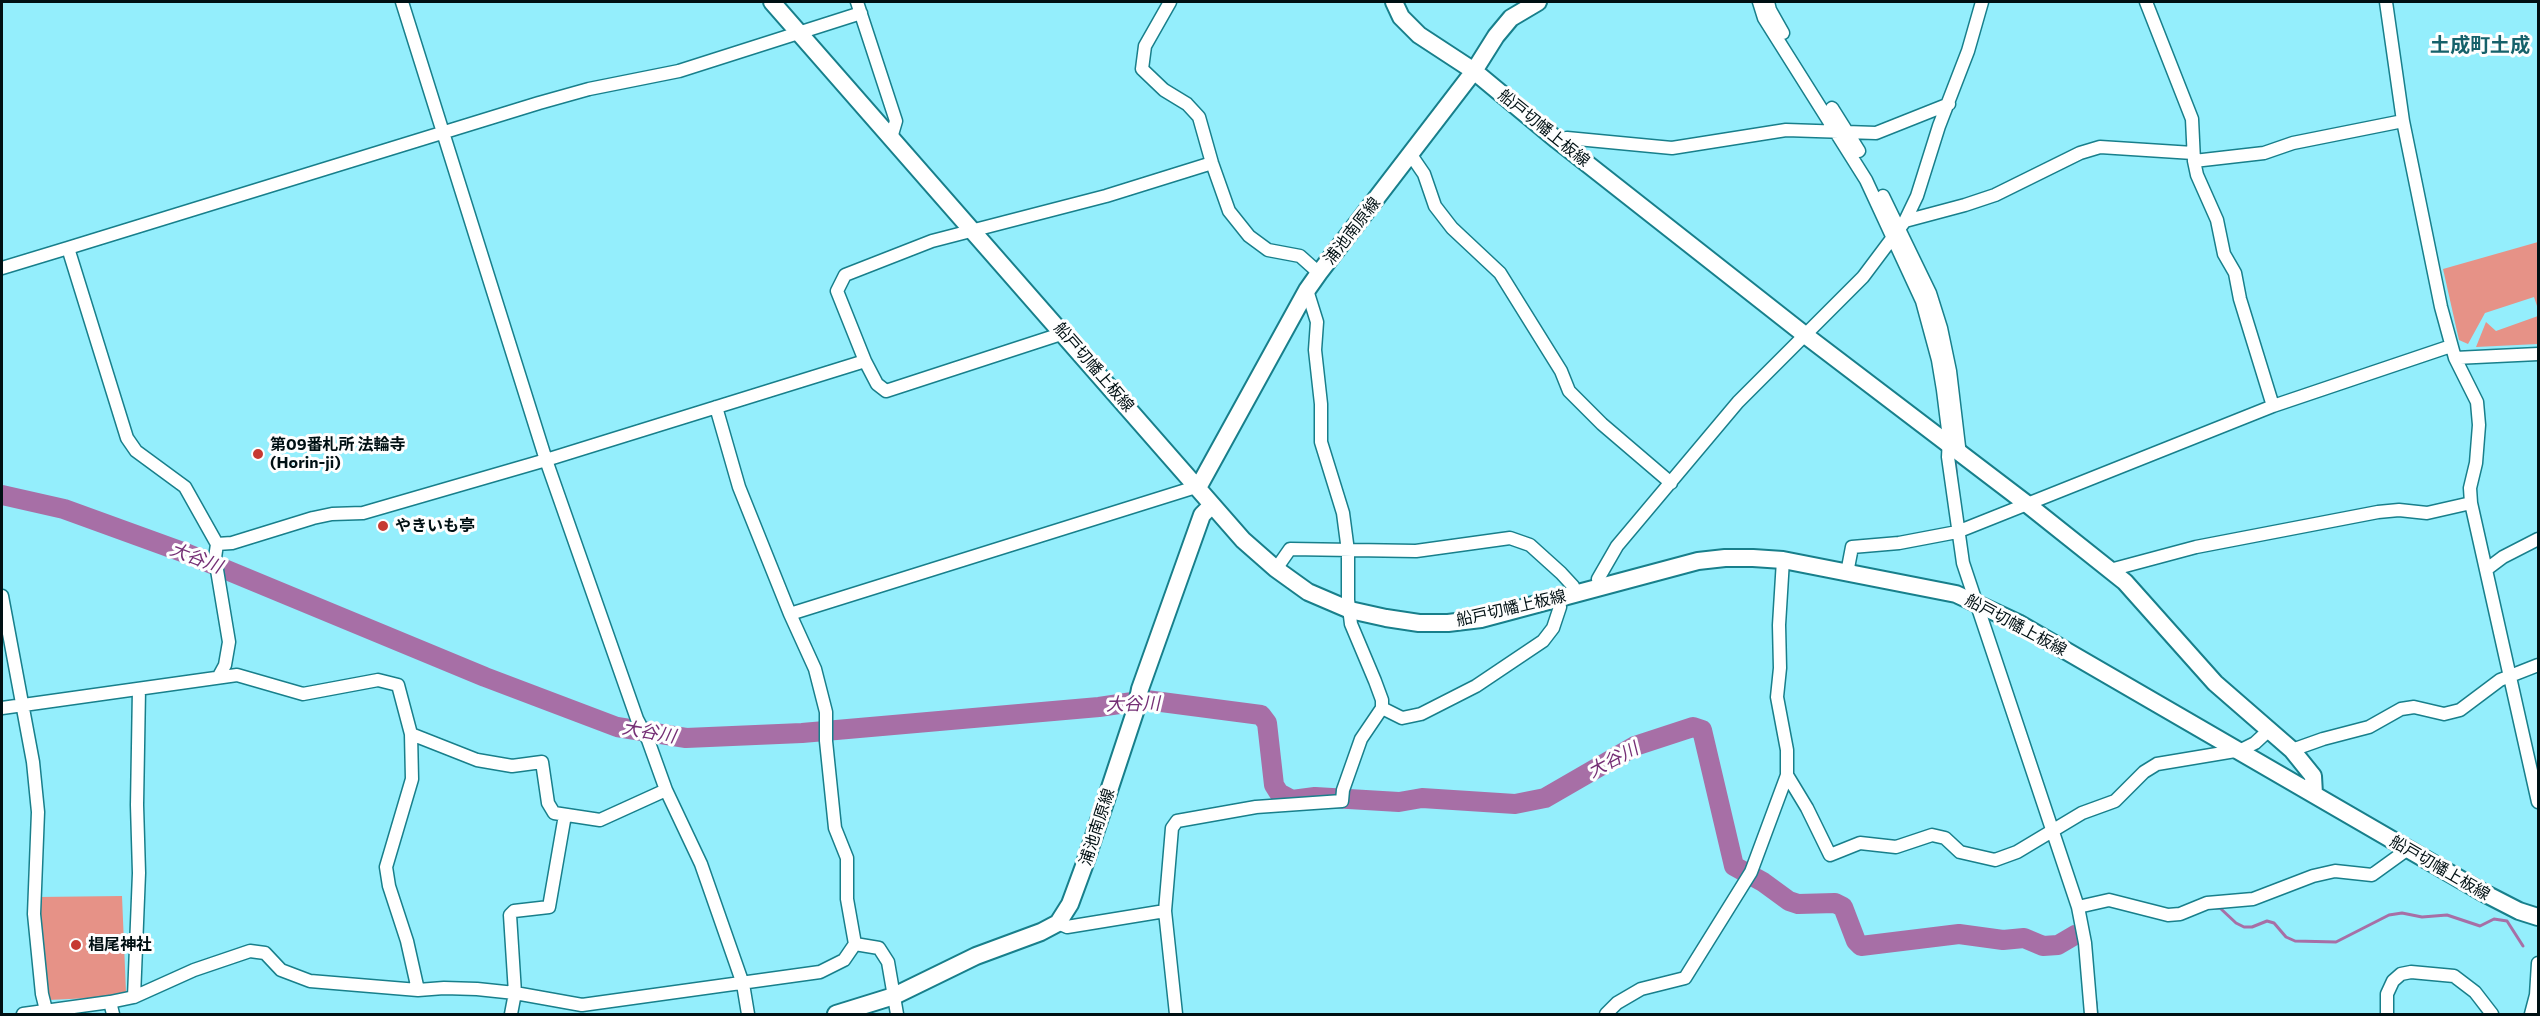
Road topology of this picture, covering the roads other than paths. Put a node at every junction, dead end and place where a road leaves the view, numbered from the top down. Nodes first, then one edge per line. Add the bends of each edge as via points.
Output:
1 (402, 2) edge
2 (772, 2) edge
3 (1170, 2) edge
4 (1394, 2) edge
5 (1538, 2) edge
6 (1759, 2) edge
7 (1768, 2) edge
8 (1982, 2) edge
9 (2146, 2) edge
10 (2386, 2) edge
11 (859, 7) edge
12 (799, 32) junction
13 (1474, 71) junction
14 (1949, 104) junction
15 (2403, 121) junction
16 (1842, 132) junction
17 (443, 133) junction
18 (891, 138) junction
19 (1557, 140) junction
20 (1411, 155) junction
21 (2193, 157) junction
22 (1212, 163) junction
23 (971, 229) junction
24 (1898, 230) junction
25 (68, 248) junction
26 (2, 268) edge
27 (1319, 273) junction
28 (1307, 290) junction
29 (1064, 333) junction
30 (1805, 336) junction
31 (2453, 352) junction
32 (2538, 354) edge
33 (865, 361) junction
34 (2273, 406) junction
35 (716, 407) junction
36 (1955, 451) junction
37 (546, 460) junction
38 (1671, 483) junction
39 (1199, 486) junction
40 (2471, 503) junction
41 (2027, 504) junction
42 (1212, 505) junction
43 (1961, 530) junction
44 (2538, 539) edge
45 (217, 544) junction
46 (1348, 551) junction
47 (1783, 560) junction
48 (1276, 569) junction
49 (2487, 569) junction
50 (2110, 570) junction
51 (1847, 573) junction
52 (1600, 587) junction
53 (1576, 593) junction
54 (2, 596) edge
55 (1558, 599) junction
56 (1976, 602) junction
57 (1350, 610) junction
58 (790, 614) junction
59 (2538, 665) edge
60 (2511, 675) junction
61 (219, 676) junction
62 (139, 689) junction
63 (22, 705) junction
64 (2, 708) edge
65 (1382, 708) junction
66 (2269, 730) junction
67 (411, 734) junction
68 (2292, 750) junction
69 (2236, 751) junction
70 (1787, 775) junction
71 (666, 790) junction
72 (2314, 794) junction
73 (2538, 802) edge
74 (565, 815) junction
75 (2055, 827) junction
76 (2408, 849) junction
77 (2078, 907) junction
78 (1164, 910) junction
79 (2538, 917) edge
80 (1058, 923) junction
81 (855, 944) junction
82 (2538, 963) edge
83 (742, 984) junction
84 (418, 990) junction
85 (515, 993) junction
86 (894, 996) junction
87 (134, 997) junction
88 (111, 1008) edge
89 (47, 1013) edge
90 (22, 1014) edge
91 (511, 1014) edge
92 (748, 1014) edge
93 (836, 1014) edge
94 (897, 1014) edge
95 (1176, 1014) edge
96 (1606, 1014) edge
97 (2091, 1014) edge
98 (2387, 1014) edge
99 (2492, 1014) edge
100 (2531, 1014) edge

1 - 17 street
2 - 12 main road, 船戸切幡上板線
3 - 22 street via 1145,46 1142,69 1199,117
4 - 13 main road, 船戸切幡上板線 via 1401,17 1419,35
5 - 13 main road, 浦池南原線 via 1512,18
6 - 16 street via 1764,18
7 - 16 street
8 - 14 street
9 - 21 street via 2192,120
10 - 15 street
11 - 12 street
11 - 18 street via 896,121
12 - 17 street via 679,71 589,89
12 - 18 main road, 船戸切幡上板線
13 - 19 main road, 船戸切幡上板線
13 - 20 main road, 浦池南原線
14 - 16 street via 1876,133
14 - 24 street via 1917,196
15 - 21 street via 2293,143 2264,153
15 - 31 street via 2440,307
16 - 19 street via 1786,130 1672,148
16 - 24 street via 1874,177
17 - 25 street
17 - 37 street
18 - 23 main road, 船戸切幡上板線
19 - 30 main road, 船戸切幡上板線
20 - 27 main road, 浦池南原線
20 - 38 street via 1424,174 1435,206 1452,228 1500,273 1562,371 1569,391
21 - 24 street via 2100,147 1995,195
21 - 34 street via 2217,220 2224,254 2235,273
22 - 23 street via 1106,196
22 - 27 street via 1229,211 1249,236 1268,250 1300,256
23 - 29 main road, 船戸切幡上板線
23 - 33 street via 844,275 837,291
24 - 30 street via 1863,277
24 - 36 street via 1928,321
25 - 26 street
25 - 45 street via 127,438 136,451 185,487
27 - 28 main road, 浦池南原線
28 - 39 main road, 浦池南原線
28 - 46 street via 1317,322 1321,442 1343,513
29 - 33 street via 886,391 877,384
29 - 39 main road, 船戸切幡上板線
30 - 36 main road, 船戸切幡上板線
30 - 38 street via 1738,402
31 - 32 street
31 - 34 street
31 - 40 street via 2476,402 2479,425
33 - 35 street
34 - 41 street
35 - 37 street
35 - 58 street via 739,487
36 - 41 main road, 船戸切幡上板線
36 - 43 street
37 - 45 street via 363,513 322,516
37 - 71 street via 636,719
38 - 52 street via 1617,546 1598,579
39 - 42 main road, 船戸切幡上板線
39 - 58 street
40 - 49 street
40 - 50 street via 2427,513 2378,512 2196,548
41 - 43 street
41 - 50 main road, 船戸切幡上板線
42 - 48 main road, 船戸切幡上板線
42 - 80 main road, 浦池南原線 via 1202,515 1070,904
43 - 51 street via 1899,543 1852,547
43 - 56 street via 1963,563
44 - 49 street
45 - 61 street via 216,563 229,642
46 - 48 street via 1290,549
46 - 53 street via 1416,551 1510,538 1530,545 1562,573
46 - 57 street
47 - 51 main road, 船戸切幡上板線
47 - 52 main road, 船戸切幡上板線 via 1707,560
47 - 70 street via 1777,697 1787,750
48 - 57 main road, 船戸切幡上板線 via 1308,592
49 - 60 street
50 - 66 main road, 船戸切幡上板線 via 2215,683
51 - 56 main road, 船戸切幡上板線 via 1933,588
52 - 53 main road, 船戸切幡上板線
53 - 55 main road, 船戸切幡上板線
54 - 63 street
55 - 57 main road, 船戸切幡上板線 via 1481,619 1448,623 1419,623
55 - 65 street via 1560,606 1553,628 1543,641 1476,686 1421,714 1402,718
56 - 69 main road, 船戸切幡上板線
56 - 75 street
57 - 65 street via 1351,624
58 - 81 street via 815,669 828,725 826,741 835,828 847,858 847,899
59 - 60 street
60 - 68 street via 2460,710 2444,714 2414,707 2401,709 2369,728
60 - 73 street
61 - 62 street
61 - 67 street via 237,675 303,694 378,680 398,685
62 - 63 street
62 - 87 street
63 - 64 street
63 - 89 street via 38,812 34,914
65 - 78 street via 1361,739 1342,801 1256,807 1177,821 1172,828
66 - 68 main road, 船戸切幡上板線
66 - 69 street via 2255,743
67 - 74 street via 477,760 512,766 542,762 548,803 554,813
67 - 84 street via 412,779 386,867
68 - 72 main road, 船戸切幡上板線 via 2311,771
69 - 72 main road, 船戸切幡上板線
69 - 75 street via 2157,764 2115,801
70 - 75 street via 1830,855 1860,843 1896,847 1932,835 1945,838 1960,852 1995,860 2018,852
70 - 96 street via 1750,874 1685,978 1641,989
71 - 74 street via 600,820
71 - 83 street via 701,864
72 - 76 main road, 船戸切幡上板線
74 - 85 street via 549,907 514,911 510,915
75 - 77 street
76 - 77 street via 2372,875 2335,871 2253,899 2206,903 2180,914 2168,915 2109,900
76 - 79 main road, 船戸切幡上板線 via 2482,892
77 - 97 street
78 - 80 street via 1067,927
78 - 95 street
80 - 86 main road via 976,956
81 - 83 street via 844,960 820,972
81 - 86 street via 879,948 888,962
82 - 100 street
83 - 85 street via 582,1005
83 - 92 street
84 - 85 street
84 - 87 street via 310,981 281,970 265,953 250,951
85 - 91 street
86 - 93 main road
86 - 94 street
87 - 88 street
88 - 89 street
89 - 90 street
98 - 99 street via 2387,993 2393,981 2410,972 2454,976

